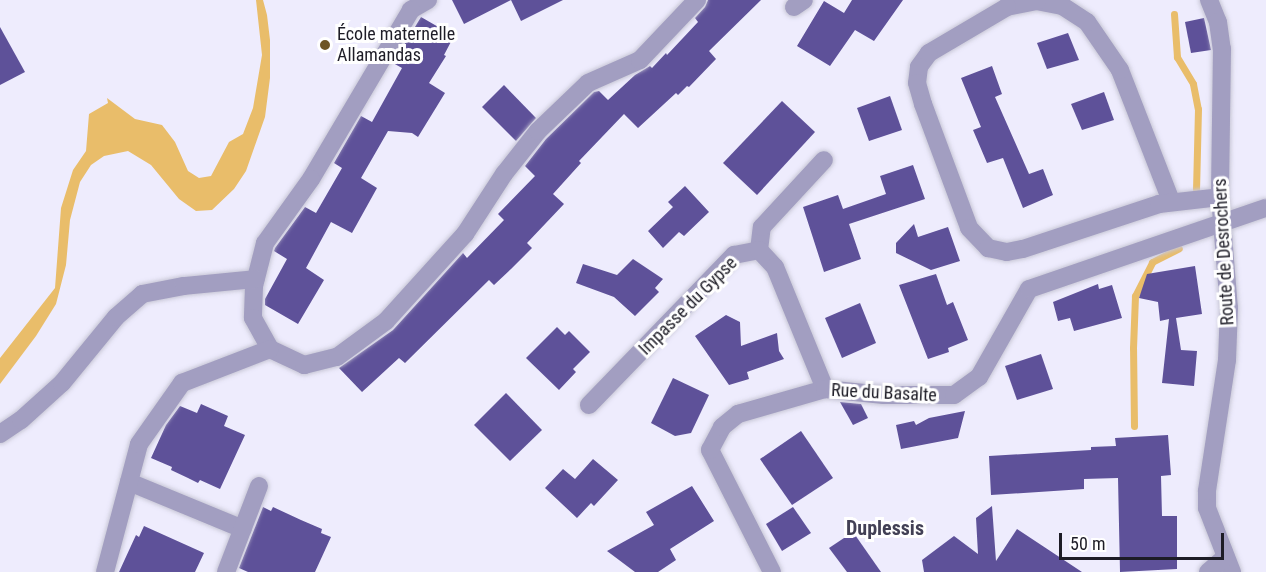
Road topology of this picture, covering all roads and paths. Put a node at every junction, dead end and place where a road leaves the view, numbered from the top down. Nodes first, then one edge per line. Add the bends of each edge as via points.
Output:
1 (428, 0) edge
2 (697, 0) edge
3 (1209, 0) edge
4 (824, 160) dead end
5 (1220, 197) junction
6 (1171, 201) junction
7 (1266, 208) edge
8 (1221, 225) junction
9 (759, 250) junction
10 (256, 279) junction
11 (270, 349) junction
12 (825, 389) junction
13 (589, 405) dead end
14 (0, 434) edge
15 (129, 482) junction
16 (259, 486) dead end
17 (243, 529) junction
18 (1228, 565) edge
19 (105, 572) edge
20 (226, 572) edge
21 (772, 572) edge
22 (1208, 572) edge

1 - 10 street via 411,10 311,179 265,243
2 - 11 street via 640,60 588,83 538,131 465,234 386,321 337,357 304,365
3 - 5 street, Route de Desrochers via 1218,22 1222,49
4 - 9 street via 762,227
5 - 6 street
5 - 8 street, Route de Desrochers
6 - 6 street via 1023,249 1007,252 988,248 969,228 923,104 917,83 919,67 929,53 1007,7 1037,2 1062,6 1087,22 1120,70
7 - 8 street, Rue du Basalte
8 - 12 street, Rue du Basalte via 1029,289 980,377 954,395 884,395
8 - 18 street, Route de Desrochers via 1229,308 1227,350 1207,500 1211,524
9 - 12 street, Impasse du Gypse via 776,267
9 - 13 street, Impasse du Gypse via 734,255
10 - 11 street via 253,318
10 - 14 street via 142,294 116,317 62,383
11 - 15 street via 182,383 139,444
12 - 21 street, Rue du Basalte via 738,414 722,427 710,450
15 - 17 street
15 - 19 street
16 - 17 street
17 - 20 street
18 - 22 street

